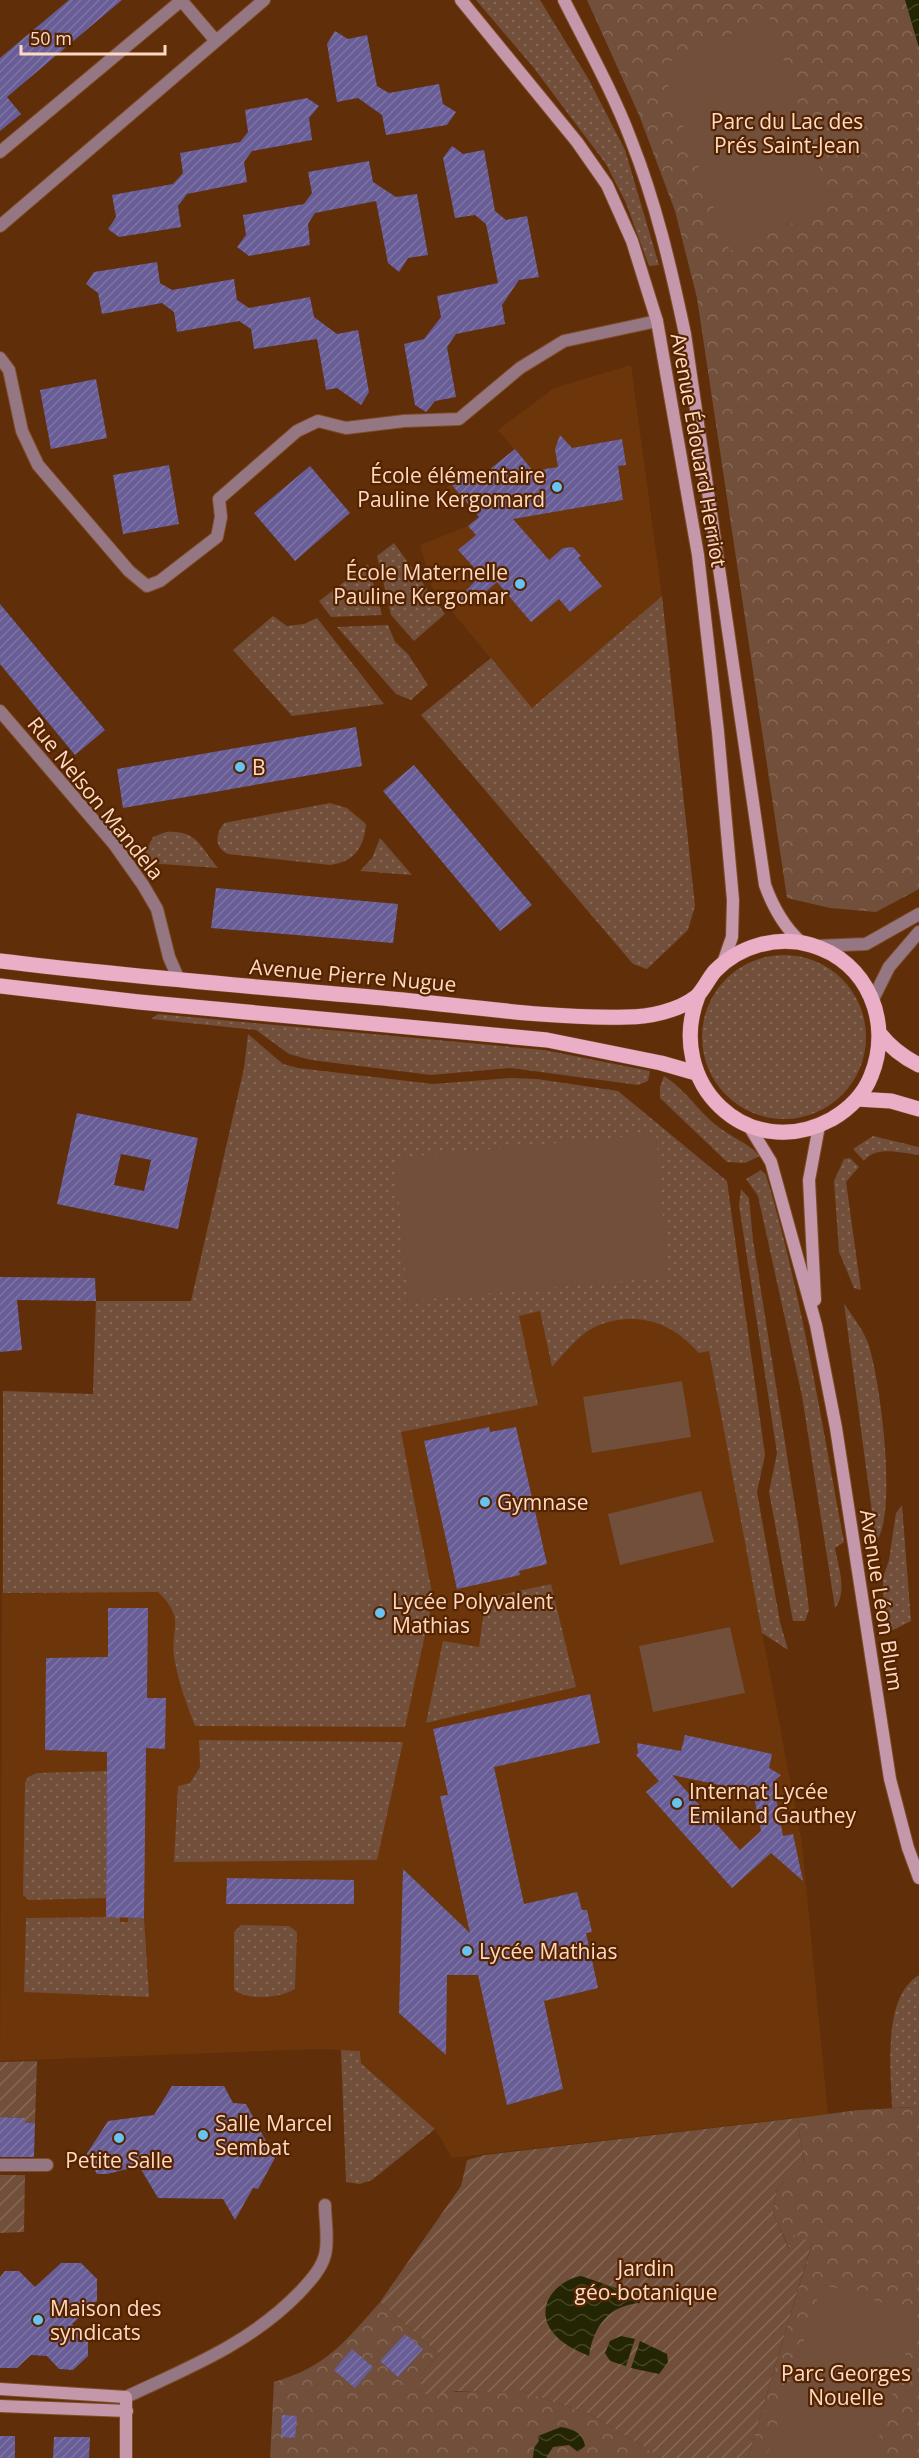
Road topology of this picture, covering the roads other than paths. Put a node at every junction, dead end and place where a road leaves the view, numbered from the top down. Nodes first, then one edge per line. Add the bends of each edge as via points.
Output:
1 (182, 0) edge
2 (264, 0) edge
3 (461, 0) edge
4 (564, 0) edge
5 (216, 41) junction
6 (0, 152) edge
7 (0, 226) edge
8 (657, 321) junction
9 (0, 358) edge
10 (0, 711) edge
11 (919, 914) edge
12 (919, 932) edge
13 (808, 944) junction
14 (0, 961) edge
15 (723, 963) junction
16 (179, 980) junction
17 (0, 986) edge
18 (698, 996) junction
19 (873, 999) junction
20 (880, 1034) junction
21 (919, 1065) edge
22 (696, 1073) junction
23 (857, 1100) junction
24 (919, 1109) edge
25 (748, 1126) junction
26 (819, 1126) junction
27 (816, 1325) junction
28 (919, 1878) edge
29 (0, 2165) edge
30 (47, 2165) dead end
31 (325, 2205) dead end
32 (0, 2390) edge
33 (126, 2397) junction
34 (0, 2406) edge
35 (127, 2411) junction
36 (126, 2458) edge

1 - 5 street
1 - 6 street
2 - 5 street
3 - 8 main road, Avenue Édouard Herriot via 577,142 607,185 632,241
4 - 13 main road, Avenue Édouard Herriot via 631,139 670,263 685,334 765,885 790,933
5 - 7 street
8 - 9 street via 564,341 520,368 459,419 345,428 318,420 297,431 219,499 217,537 160,581 147,586 129,571 38,465 22,431 9,370
8 - 15 main road, Avenue Édouard Herriot via 698,555 718,732 733,900 732,937
10 - 16 street, Rue Nelson Mandela via 114,844 143,885 157,909
11 - 13 street via 866,944
12 - 19 street via 890,967
13 - 15 main road via 766,943
13 - 19 main road via 835,955 853,969
14 - 16 main road, Avenue Pierre Nugue
15 - 18 main road
16 - 18 main road, Avenue Pierre Nugue via 605,1017 661,1013
17 - 22 main road via 547,1040
18 - 22 main road via 689,1034
19 - 20 main road
20 - 21 main road
20 - 23 main road via 870,1080
22 - 25 main road via 717,1104
23 - 24 main road via 891,1101
23 - 26 main road
25 - 26 main road via 772,1132 796,1132
25 - 27 main road, Avenue Léon Blum via 771,1162
26 - 27 main road, Avenue Léon Blum via 809,1180
27 - 28 main road, Avenue Léon Blum via 836,1428 890,1779
29 - 30 street
31 - 33 street via 324,2256 308,2283 289,2303 224,2351
32 - 33 main road
33 - 35 main road
34 - 35 main road
35 - 36 main road

